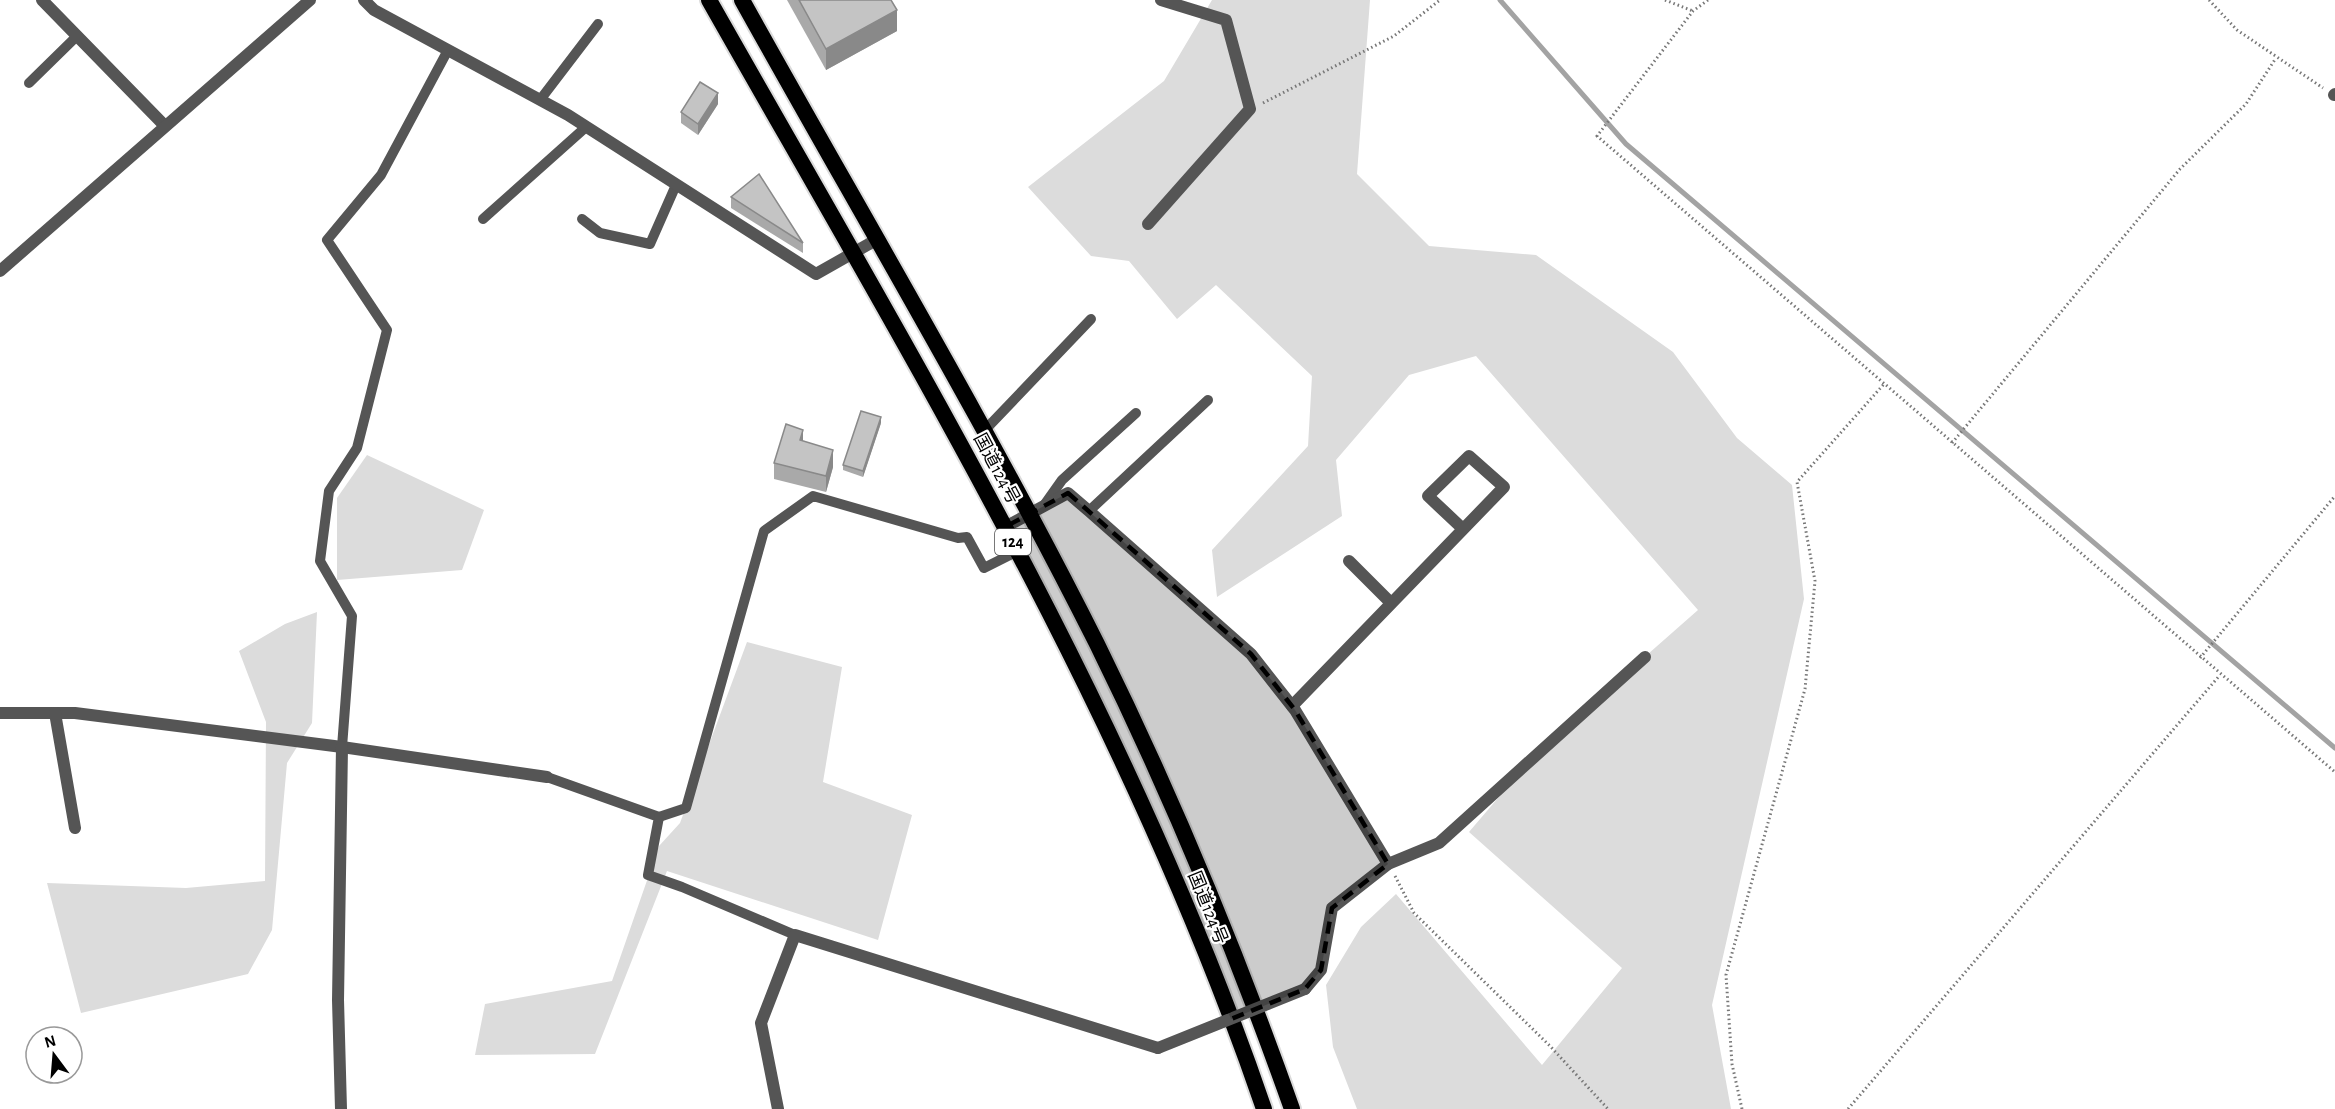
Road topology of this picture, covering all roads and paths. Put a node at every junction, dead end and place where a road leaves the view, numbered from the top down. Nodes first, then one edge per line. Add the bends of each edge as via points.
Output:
1 (42, 0) edge
2 (310, 0) edge
3 (364, 0) edge
4 (709, 0) edge
5 (742, 0) edge
6 (1161, 0) edge
7 (1440, 0) edge
8 (1665, 0) edge
9 (1708, 0) edge
10 (2209, 0) edge
11 (1693, 11) junction
12 (598, 24) dead end
13 (77, 36) junction
14 (448, 50) junction
15 (2276, 58) junction
16 (29, 83) dead end
17 (2335, 94) edge
18 (540, 100) junction
19 (1250, 109) junction
20 (164, 125) junction
21 (586, 127) junction
22 (676, 185) junction
23 (483, 219) dead end
24 (582, 219) dead end
25 (1148, 224) dead end
26 (876, 240) junction
27 (853, 254) junction
28 (0, 271) edge
29 (1091, 318) dead end
30 (1884, 384) junction
31 (1208, 400) dead end
32 (1136, 413) dead end
33 (984, 431) junction
34 (1952, 443) junction
35 (2335, 496) edge
36 (1045, 504) junction
37 (1089, 511) junction
38 (1029, 514) junction
39 (1005, 527) junction
40 (1463, 529) junction
41 (1018, 551) junction
42 (1349, 561) dead end
43 (1391, 603) junction
44 (1645, 657) dead end
45 (2200, 658) junction
46 (2220, 675) junction
47 (1292, 705) junction
48 (0, 713) edge
49 (55, 713) junction
50 (342, 747) junction
51 (2335, 772) edge
52 (547, 777) joint
53 (659, 817) junction
54 (75, 828) dead end
55 (1388, 864) junction
56 (795, 935) junction
57 (341, 1109) edge
58 (778, 1109) edge
59 (1264, 1109) edge
60 (1292, 1109) edge
61 (1608, 1109) edge
62 (1742, 1109) edge
63 (1848, 1109) edge

1 - 13 street
2 - 20 street
3 - 14 street via 374,10
4 - 27 highway, 国道124号 / 124
5 - 26 highway, 国道124号 / 124
6 - 19 street via 1226,20
7 - 19 path via 1394,36
8 - 11 path
9 - 11 path
10 - 15 path via 2237,30
11 - 30 path via 1597,136
12 - 18 lane
13 - 16 lane
13 - 20 street
14 - 18 street
14 - 50 lane via 381,175 327,240 387,330 357,448 329,491 320,561 352,616
15 - 17 path
15 - 34 path via 2246,104 2181,169
18 - 21 street
19 - 25 street
20 - 28 street
21 - 22 street
21 - 23 lane
22 - 24 lane via 650,244 600,233
22 - 27 street via 816,274
26 - 27 street
26 - 33 highway, 国道124号 / 124
27 - 39 highway, 国道124号 / 124
29 - 33 lane
30 - 34 path
30 - 62 path via 1797,482 1815,581 1805,689 1726,975 1732,1064
31 - 37 lane
32 - 36 lane via 1062,480
33 - 38 highway, 国道124号 / 124
34 - 45 path
35 - 45 path
36 - 37 street via 1068,493
36 - 38 street
37 - 47 street via 1251,654
38 - 39 street
38 - 60 highway, 国道124号 / 124 via 1156,771 1218,913
39 - 41 highway, 国道124号 / 124
40 - 40 street via 1504,487 1469,456 1428,496
40 - 43 street
41 - 53 lane via 984,568 967,537 958,538 813,496 764,531 686,808
41 - 59 highway, 国道124号 / 124 via 1133,783 1193,922
42 - 43 street
43 - 47 street
44 - 55 street via 1439,843
45 - 46 path
46 - 51 path
46 - 63 path
47 - 55 street
48 - 49 street
49 - 50 street
49 - 54 street
50 - 52 street
50 - 57 street via 338,988
52 - 53 lane
53 - 56 lane via 648,875
55 - 56 street, bridge via 1332,908 1321,970 1305,988 1158,1048
55 - 61 path via 1414,913 1550,1046
56 - 58 street via 761,1023

